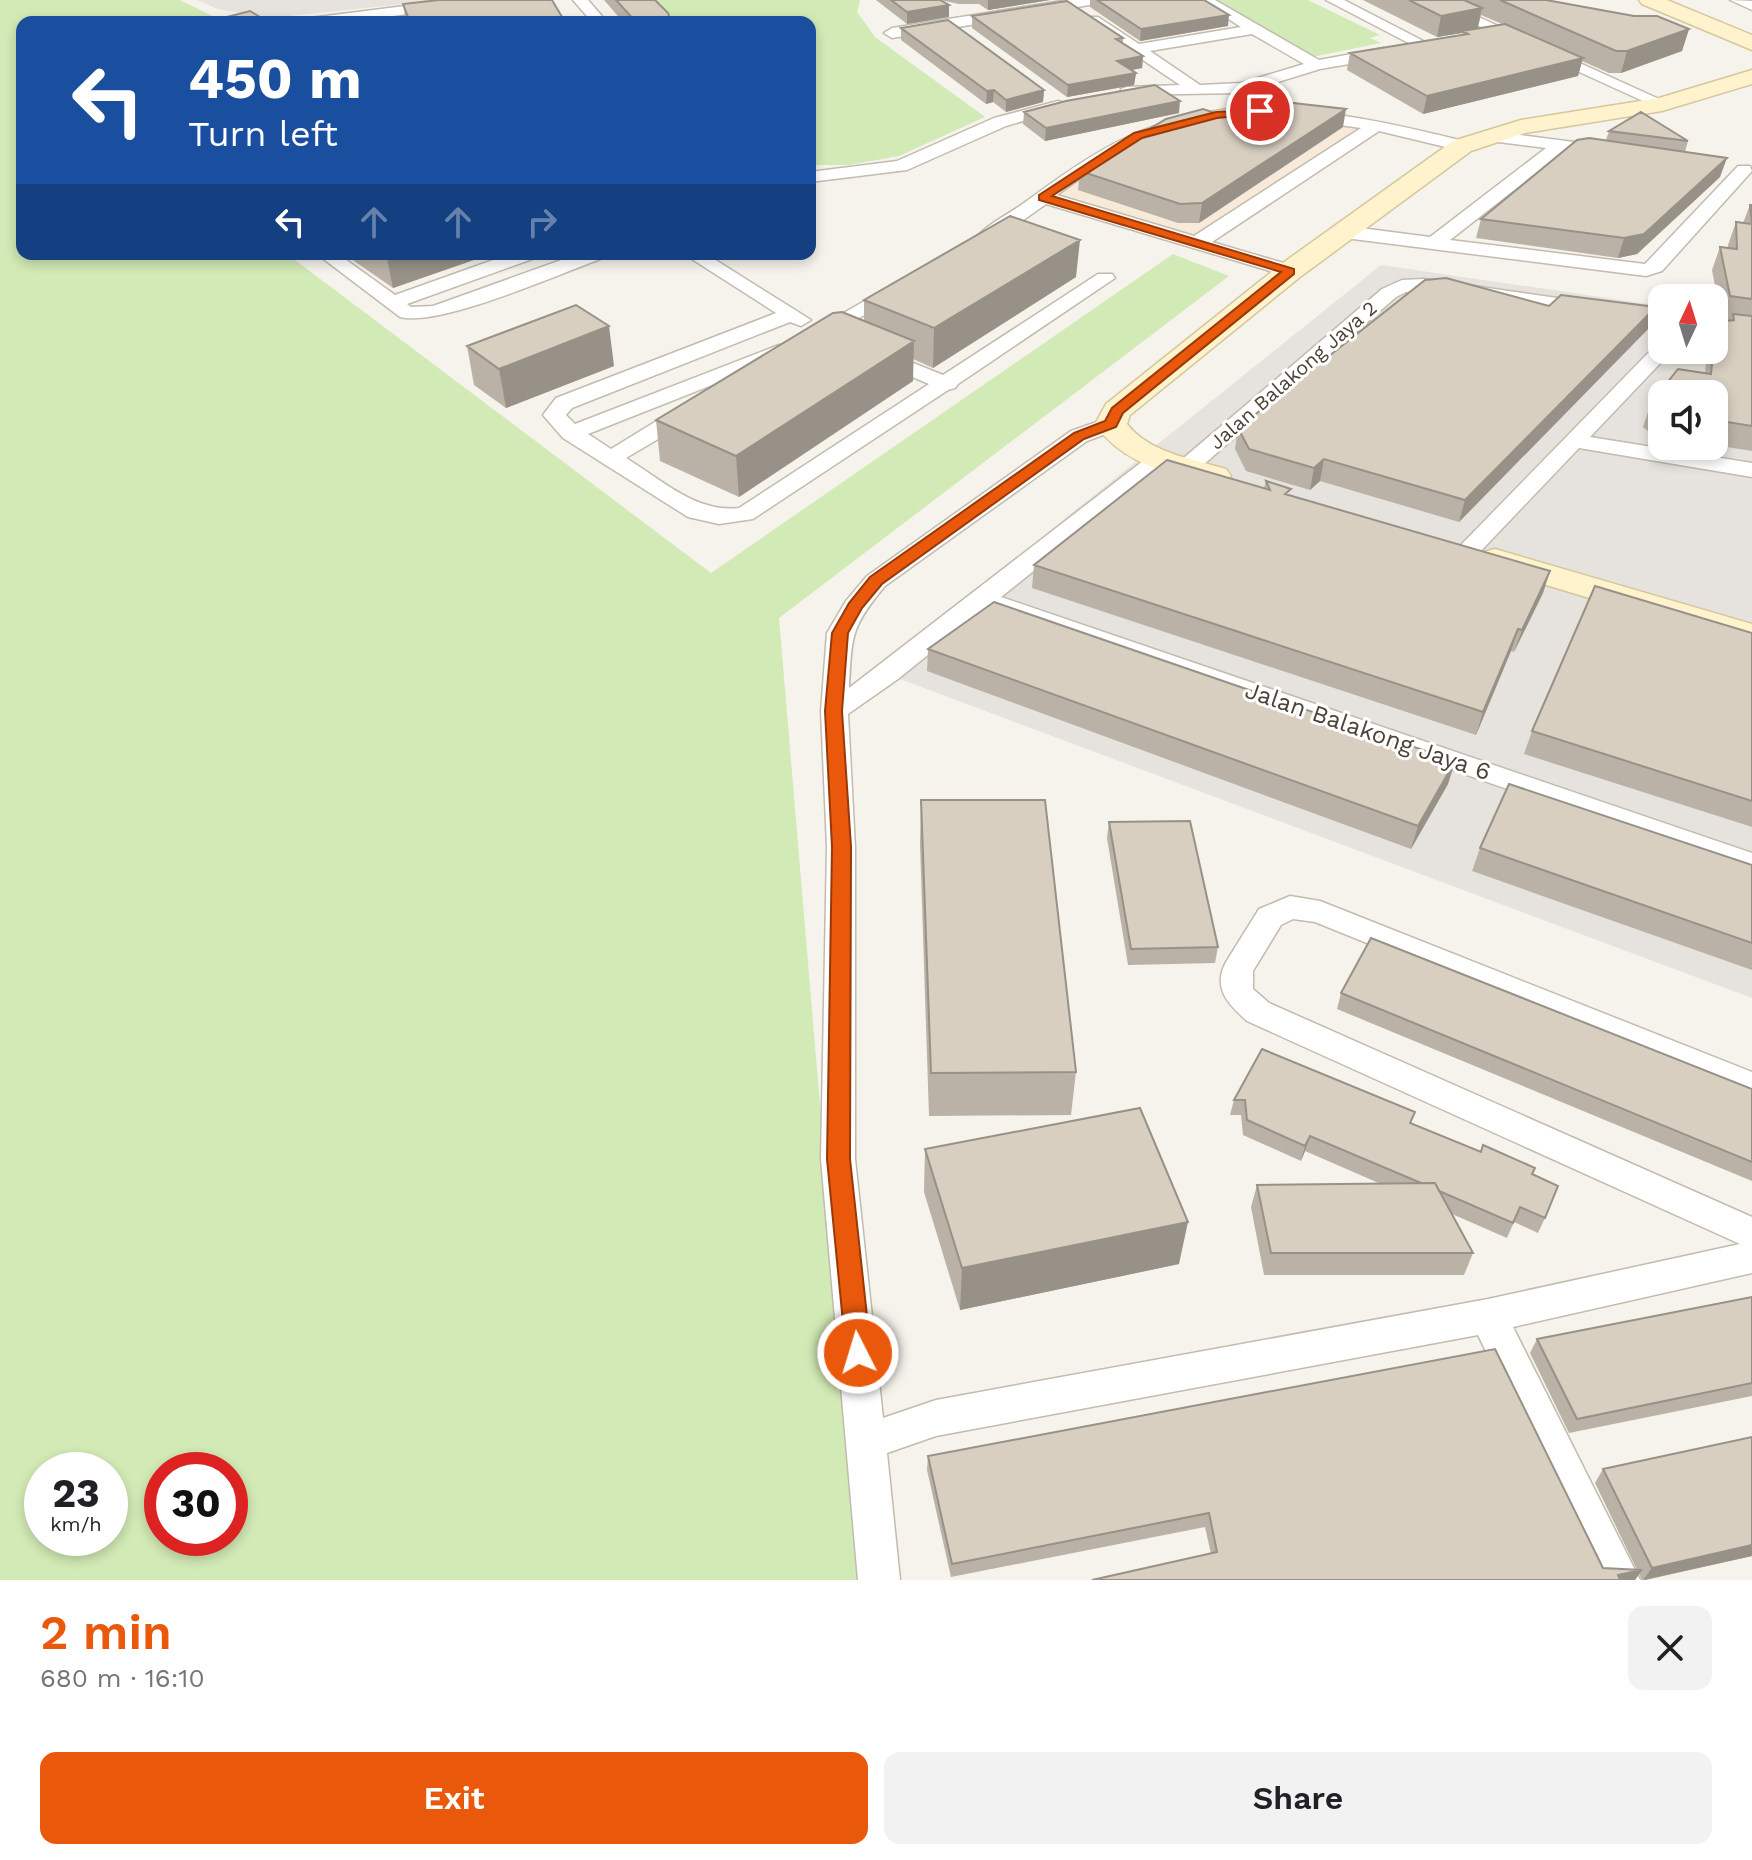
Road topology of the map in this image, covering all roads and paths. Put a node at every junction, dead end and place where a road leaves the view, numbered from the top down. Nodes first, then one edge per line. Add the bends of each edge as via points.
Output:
1 (487, 0) edge
2 (580, 0) edge
3 (1038, 0) edge
4 (1095, 0) edge
5 (1205, 0) edge
6 (1333, 0) edge
7 (1429, 0) edge
8 (1649, 0) edge
9 (1684, 0) edge
10 (1737, 0) edge
11 (1070, 4) junction
12 (1752, 6) edge
13 (358, 16) edge
14 (595, 16) edge
15 (949, 17) junction
16 (1254, 29) junction
17 (892, 33) dead end
18 (1499, 34) junction
19 (1470, 39) edge
20 (1749, 40) edge
21 (977, 42) edge
22 (1136, 49) junction
23 (1317, 65) junction
24 (1752, 77) edge
25 (1197, 90) junction
26 (1109, 96) edge
27 (1064, 101) edge
28 (1662, 104) junction
29 (1378, 124) junction
30 (1489, 136) junction
31 (1561, 145) junction
32 (1462, 146) junction
33 (1619, 153) edge
34 (1717, 166) edge
35 (1748, 170) edge
36 (816, 176) edge
37 (1043, 197) junction
38 (1345, 232) junction
39 (988, 236) junction
40 (1197, 243) junction
41 (1433, 244) junction
42 (1012, 245) edge
43 (962, 251) edge
44 (334, 260) edge
45 (511, 260) edge
46 (579, 260) edge
47 (703, 260) edge
48 (1077, 268) dead end
49 (1290, 271) junction
50 (910, 280) edge
51 (393, 302) junction
52 (791, 314) junction
53 (1648, 317) edge
54 (820, 331) junction
55 (801, 343) junction
56 (1649, 364) edge
57 (948, 384) junction
58 (1111, 424) junction
59 (571, 433) junction
60 (1575, 441) junction
61 (611, 458) junction
62 (1173, 463) junction
63 (1752, 470) edge
64 (1247, 486) edge
65 (1454, 547) joint
66 (983, 599) junction
67 (1752, 636) edge
68 (834, 711) junction
69 (1752, 864) edge
70 (1752, 1086) edge
71 (1752, 1233) edge
72 (1752, 1257) edge
73 (1488, 1316) junction
74 (866, 1442) junction
75 (879, 1580) edge
76 (1619, 1580) edge

1 - 13 street
2 - 14 street
3 - 15 street
4 - 11 street
5 - 16 street
6 - 23 street via 1432,45
7 - 18 street
8 - 20 street
9 - 20 street
10 - 12 street
11 - 15 street
11 - 22 street
15 - 17 street
15 - 21 street
16 - 22 street
16 - 23 street
18 - 19 street
18 - 28 street
22 - 25 street
23 - 25 street via 1242,88
24 - 28 street
25 - 26 street
27 - 36 street via 1000,122 901,166
28 - 30 street
29 - 32 street
29 - 37 street via 1286,112 1216,115 1138,136
29 - 40 street
30 - 31 street
30 - 32 street
31 - 33 street
31 - 41 street
32 - 38 street
34 - 35 street
35 - 41 street via 1655,267 1646,270
37 - 39 street
37 - 40 street
38 - 41 street
38 - 49 street
39 - 42 street
39 - 43 street
40 - 49 street
44 - 51 street
45 - 51 street
46 - 51 street via 435,312 407,313
47 - 52 street
48 - 57 street via 1105,278
49 - 58 street via 1117,411
50 - 54 street
52 - 54 street
52 - 59 street via 564,403 554,415
53 - 62 street, Jalan Balakong Jaya 2 via 1402,286
54 - 55 street
54 - 57 street
55 - 59 street
55 - 61 street
56 - 60 street
57 - 61 street via 745,514 719,517 696,512
58 - 62 street via 1120,439
58 - 68 street via 1079,436 876,581 840,633
59 - 61 street
60 - 63 street
60 - 65 street
62 - 64 street
62 - 66 street, Jalan Balakong Jaya 2
65 - 67 street
66 - 68 street, Jalan Balakong Jaya 2
66 - 69 street, Jalan Balakong Jaya 6
68 - 74 street via 841,847 838,1159
70 - 71 street via 1320,912 1290,907 1270,917 1237,970 1237,994 1258,1012
72 - 73 street
73 - 74 street via 936,1418
73 - 76 street
74 - 75 street

